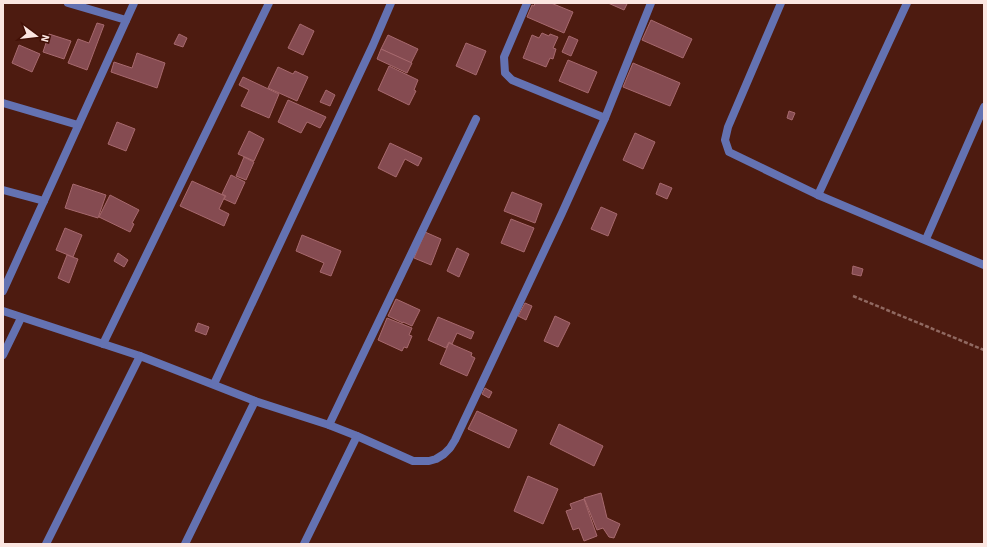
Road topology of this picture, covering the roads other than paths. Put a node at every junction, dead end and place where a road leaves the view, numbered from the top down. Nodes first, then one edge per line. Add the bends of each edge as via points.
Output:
1 (68, 3) edge
2 (134, 3) edge
3 (269, 3) edge
4 (391, 3) edge
5 (527, 3) edge
6 (651, 3) edge
7 (781, 3) edge
8 (907, 3) edge
9 (126, 20) junction
10 (3, 104) edge
11 (984, 107) edge
12 (605, 118) junction
13 (476, 119) dead end
14 (78, 125) junction
15 (3, 190) edge
16 (818, 195) junction
17 (44, 201) junction
18 (926, 240) junction
19 (984, 264) edge
20 (3, 291) edge
21 (3, 311) edge
22 (21, 318) junction
23 (103, 344) junction
24 (3, 355) edge
25 (140, 356) junction
26 (214, 384) junction
27 (255, 401) junction
28 (329, 425) junction
29 (357, 436) junction
30 (46, 544) edge
31 (185, 544) edge
32 (304, 544) edge

1 - 9 street
2 - 9 street
3 - 23 street
4 - 26 street
5 - 12 street via 504,57 505,73 512,80
6 - 12 street
7 - 16 street via 728,126 725,140 729,152
8 - 16 street
9 - 14 street
10 - 14 street
11 - 18 street
12 - 29 street via 450,448 436,459 414,461
13 - 28 street
14 - 17 street
15 - 17 street
16 - 18 street
17 - 20 street
18 - 19 street
21 - 22 street
22 - 23 street
22 - 24 street
23 - 25 street
25 - 26 street
25 - 30 street
26 - 27 street
27 - 28 street
27 - 31 street
28 - 29 street
29 - 32 street

